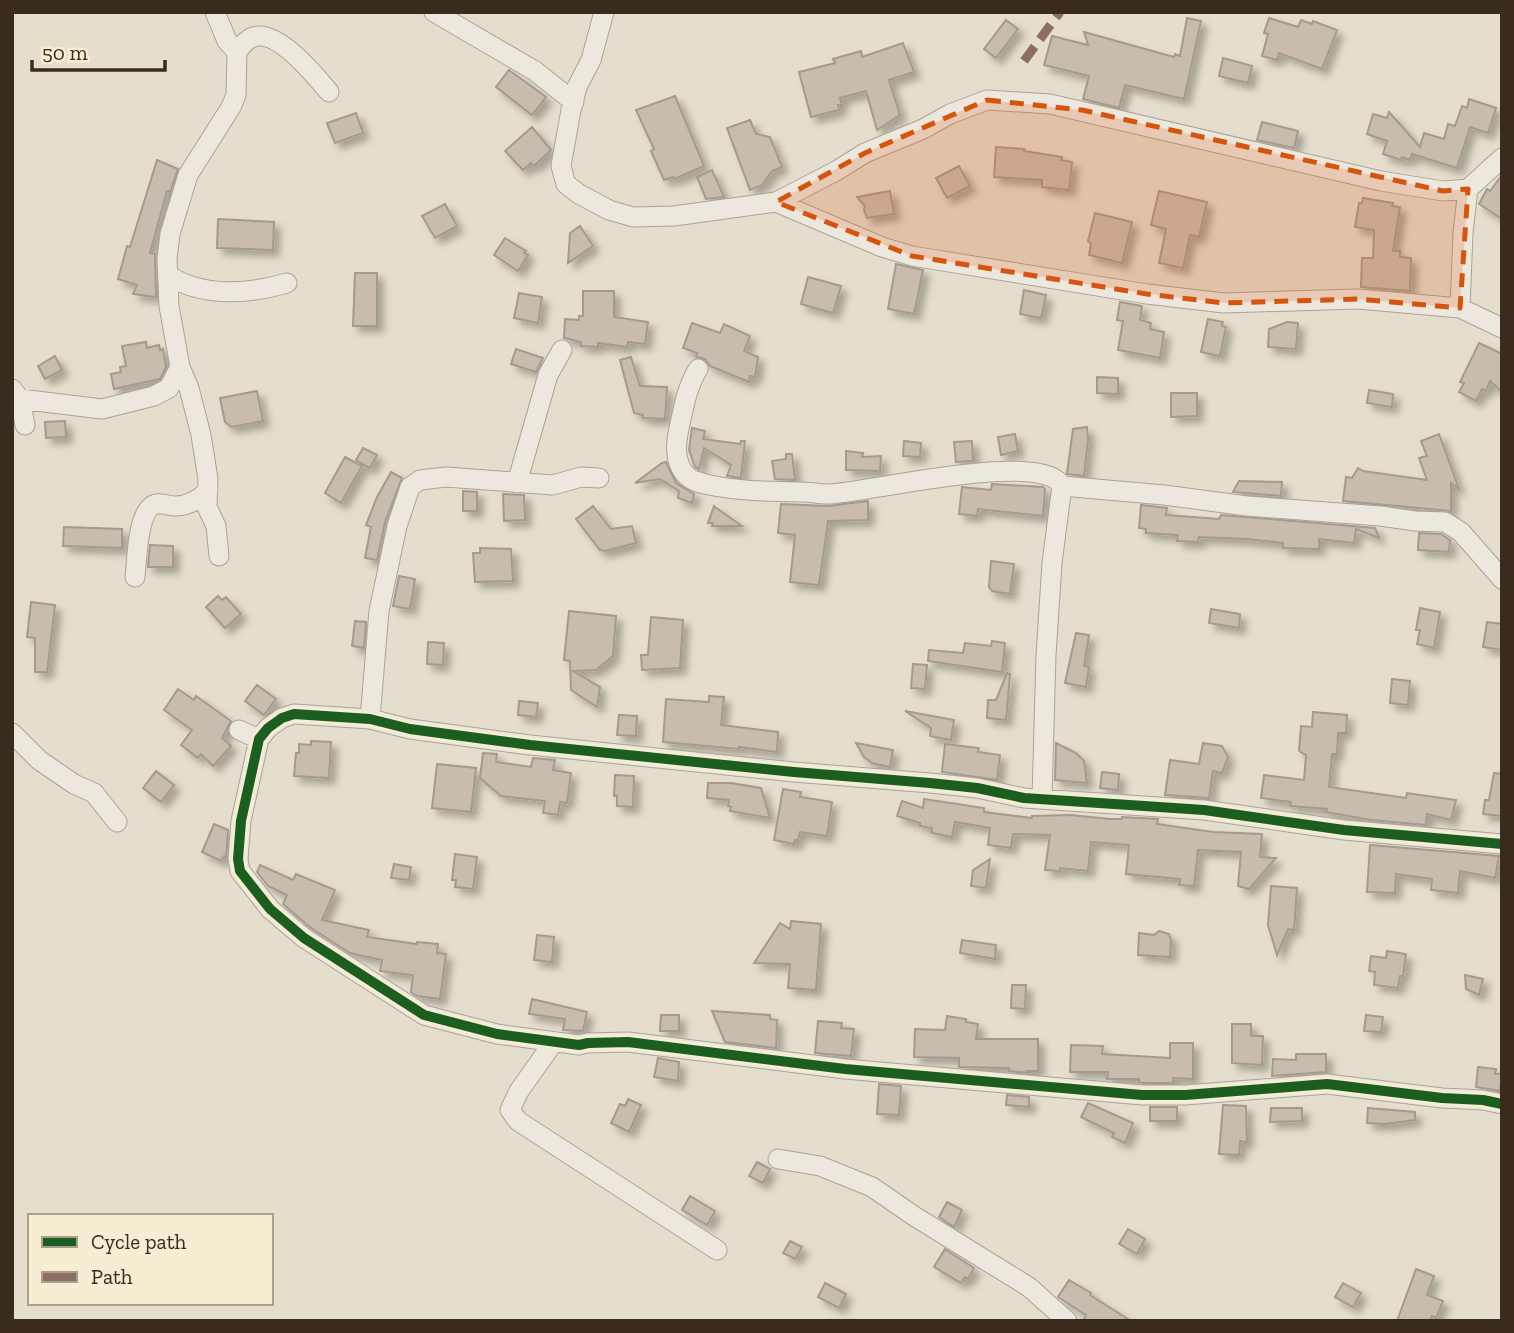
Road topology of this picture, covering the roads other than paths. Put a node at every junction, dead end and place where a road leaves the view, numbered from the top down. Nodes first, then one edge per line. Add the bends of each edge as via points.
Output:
1 (215, 12) edge
2 (434, 12) edge
3 (604, 12) edge
4 (237, 52) junction
5 (329, 92) dead end
6 (574, 102) junction
7 (1502, 158) edge
8 (1468, 189) junction
9 (776, 202) junction
10 (168, 275) junction
11 (287, 283) dead end
12 (1460, 309) junction
13 (1502, 328) edge
14 (562, 350) dead end
15 (180, 367) junction
16 (698, 369) dead end
17 (15, 397) edge
18 (25, 425) dead end
19 (1057, 475) junction
20 (599, 478) dead end
21 (517, 483) junction
22 (208, 491) junction
23 (219, 556) dead end
24 (135, 577) dead end
25 (1502, 579) edge
26 (370, 719) junction
27 (239, 730) dead end
28 (12, 733) edge
29 (259, 739) junction
30 (1042, 798) junction
31 (117, 822) dead end
32 (1502, 844) edge
33 (553, 1043) junction
34 (1502, 1104) edge
35 (778, 1158) dead end
36 (717, 1251) dead end
37 (1067, 1321) edge

1 - 4 street
2 - 6 street via 535,71
3 - 6 street
4 - 5 street via 254,36 265,36 295,55
4 - 10 street via 236,95 188,175 170,234
6 - 9 street via 561,166 566,184 591,202 633,217 651,217
7 - 8 street
8 - 9 street via 1443,191 1381,181 1049,104 987,100 865,153
8 - 12 street
9 - 12 street via 912,256 1147,294 1224,303 1358,299
10 - 11 street via 179,282 240,293
10 - 15 street
12 - 13 street
14 - 21 street via 548,376
15 - 17 street via 169,388 155,396 102,409
15 - 22 street via 201,435
16 - 19 street via 676,445 680,467 688,478 708,484 828,494 1021,470
17 - 18 street
19 - 25 street via 1247,506 1445,522 1461,532
19 - 30 street
20 - 21 street via 581,477 553,485
21 - 26 street via 446,477 420,480 410,488 379,611
22 - 23 street via 207,507 216,526
22 - 24 street via 180,507 157,504 149,509 141,527
26 - 29 street via 295,714 268,728
26 - 30 street via 530,745
27 - 29 street
28 - 31 street via 39,760 94,793
29 - 33 street via 237,859 240,871 270,909 304,938 424,1015
30 - 32 street via 1203,810 1344,830
33 - 34 street via 628,1042 845,1069 1142,1095 1327,1084
33 - 36 street via 510,1110 517,1121
35 - 37 street via 820,1166 872,1187 1029,1287

